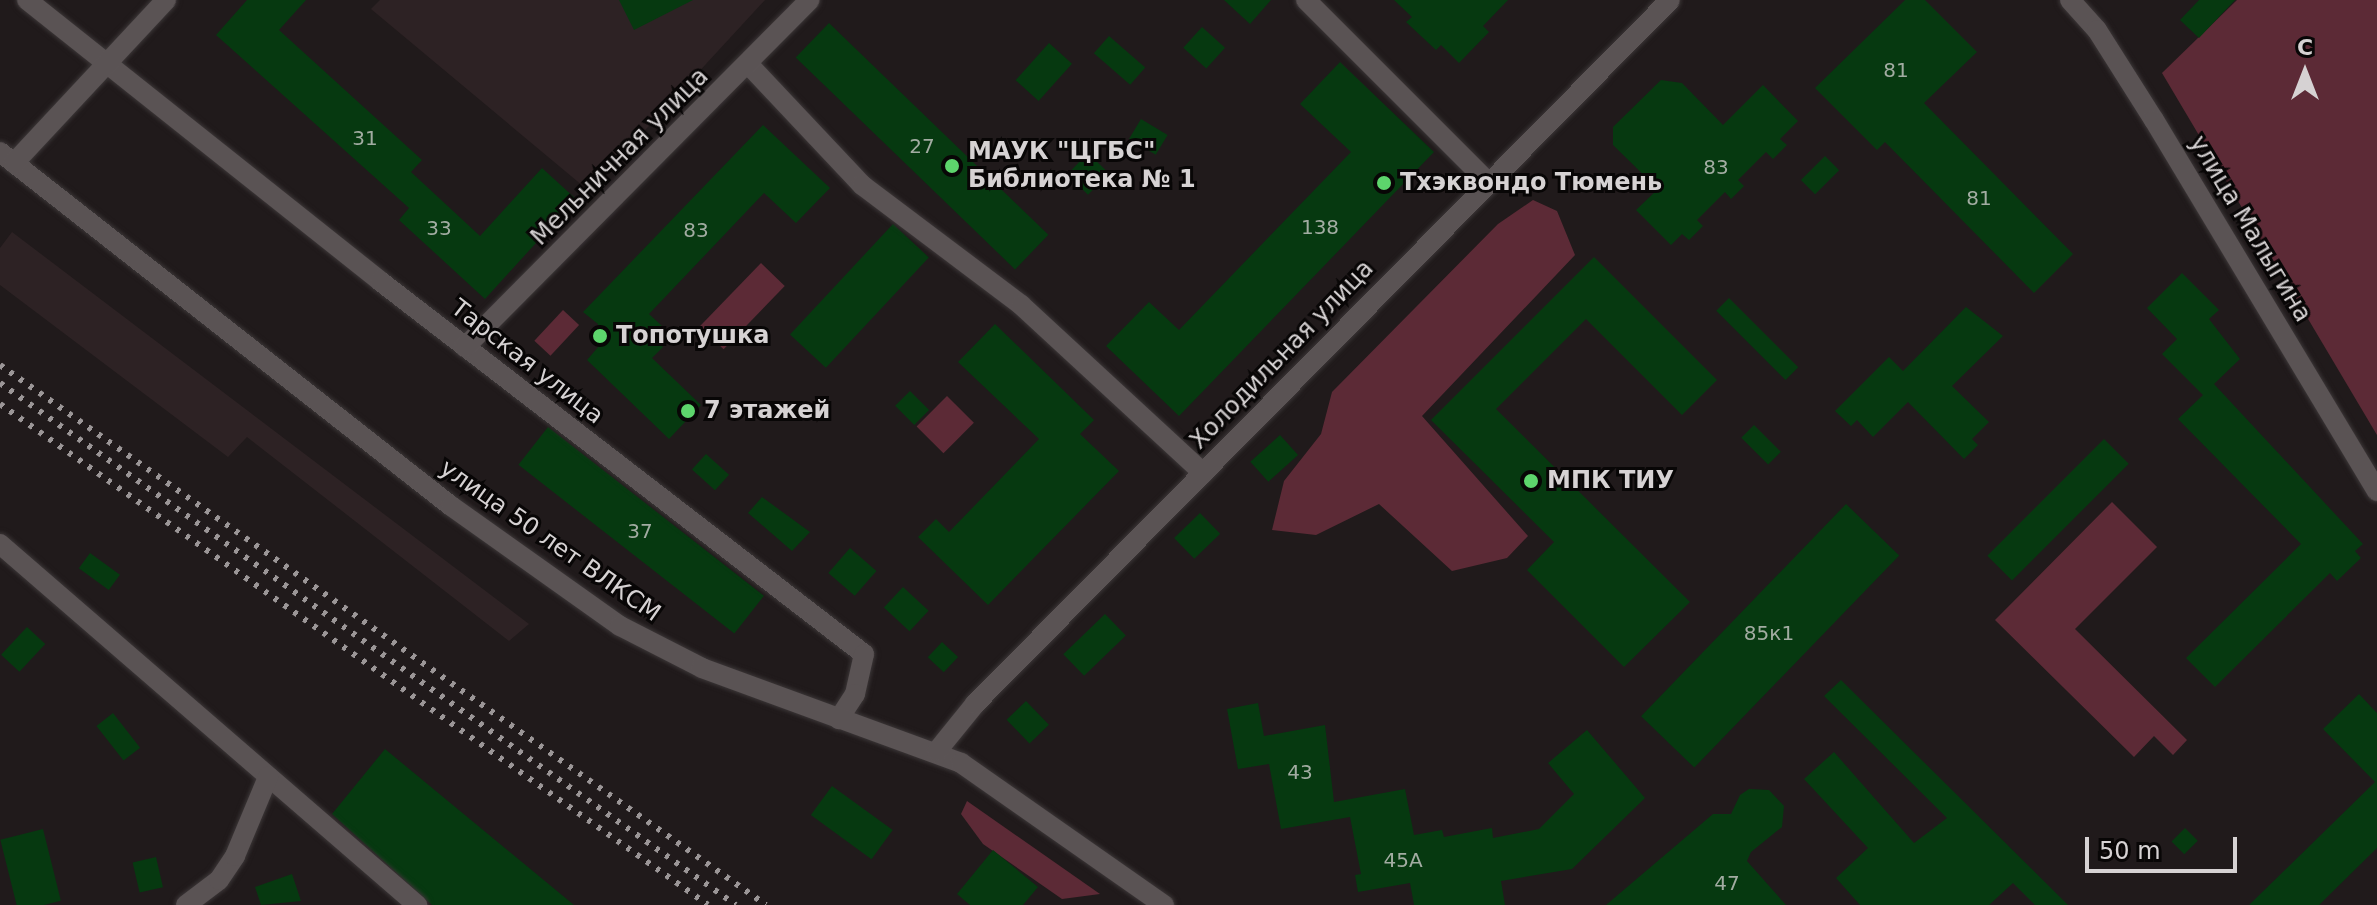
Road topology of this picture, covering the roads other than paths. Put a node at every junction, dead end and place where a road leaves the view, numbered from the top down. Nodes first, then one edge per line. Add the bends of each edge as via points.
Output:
1 (27, 0) edge
2 (166, 0) edge
3 (809, 0) edge
4 (1306, 0) edge
5 (1670, 0) edge
6 (2070, 0) edge
7 (106, 64) junction
8 (749, 65) junction
9 (7, 157) edge
10 (1488, 182) junction
11 (465, 347) junction
12 (1203, 473) junction
13 (2377, 491) edge
14 (0, 544) edge
15 (839, 719) junction
16 (937, 751) junction
17 (268, 777) junction
18 (186, 905) edge
19 (417, 905) edge
20 (1164, 905) edge

1 - 7 street, Тарская улица
2 - 7 street
3 - 8 street, Мельничная улица
4 - 10 street
5 - 10 street, Холодильная улица
6 - 13 street, улица Малыгина via 2097,30 2154,120
7 - 9 street
7 - 11 street, Тарская улица
8 - 11 street, Мельничная улица
8 - 12 street via 862,185 1021,305
9 - 15 street, улица 50 лет ВЛКСМ via 451,506 620,626 702,668
10 - 12 street, Холодильная улица
11 - 15 street, Тарская улица via 864,654 855,694
12 - 16 street, Холодильная улица via 975,704
14 - 17 street
15 - 16 street, улица 50 лет ВЛКСМ
16 - 20 street, улица 50 лет ВЛКСМ via 1040,814
17 - 18 street via 235,856 219,880
17 - 19 street

